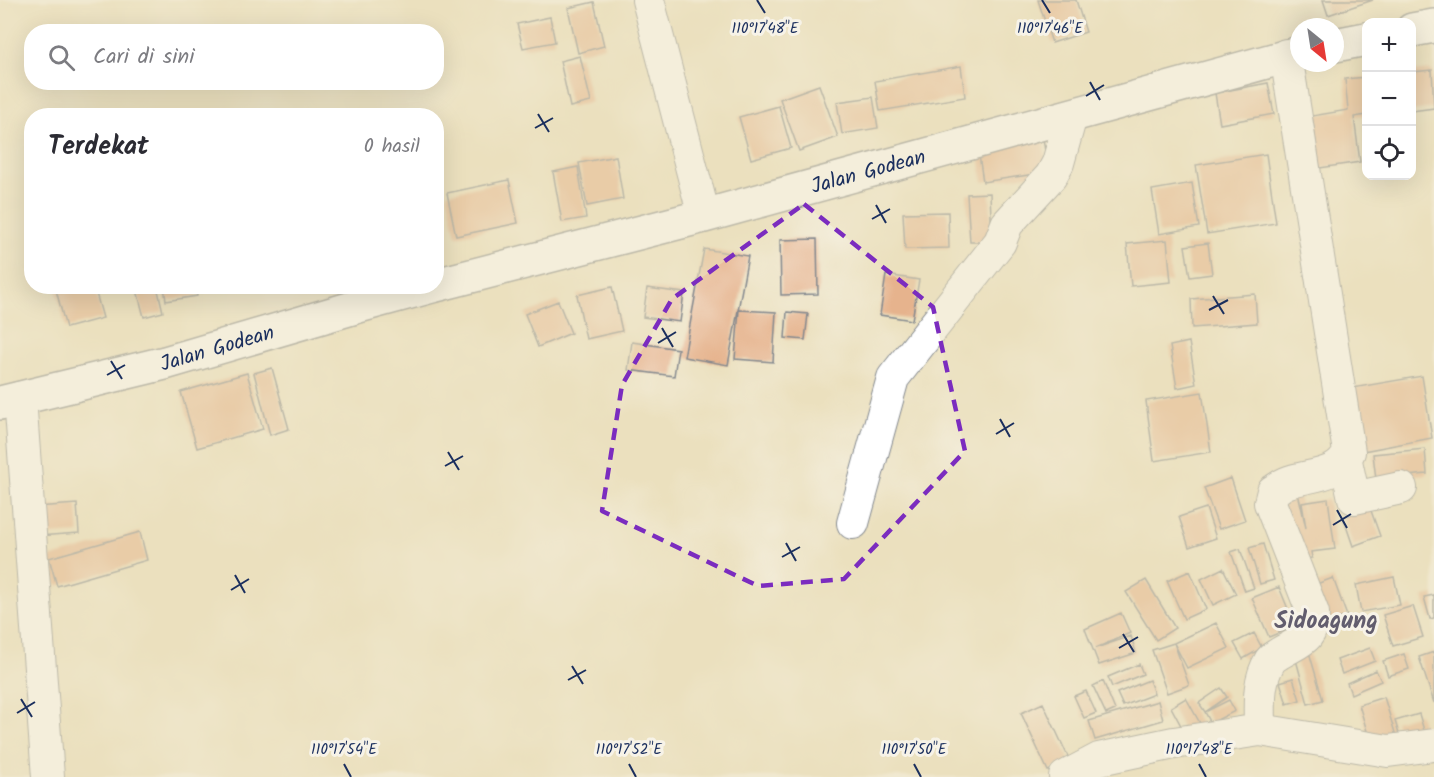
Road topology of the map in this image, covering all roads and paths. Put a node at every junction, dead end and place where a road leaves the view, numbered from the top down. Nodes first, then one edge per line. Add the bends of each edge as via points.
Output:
1 (648, 0) edge
2 (1434, 26) edge
3 (1416, 29) edge
4 (1362, 40) edge
5 (1344, 43) edge
6 (1290, 55) edge
7 (1296, 72) edge
8 (1071, 116) junction
9 (704, 216) junction
10 (444, 283) edge
11 (370, 294) edge
12 (355, 296) edge
13 (10, 400) edge
14 (1346, 461) junction
15 (1401, 488) dead end
16 (853, 523) dead end
17 (1260, 730) junction
18 (1434, 745) edge
19 (48, 777) edge
20 (1065, 777) edge

1 - 9 street
2 - 3 main road
4 - 5 main road
6 - 8 main road, Jalan Godean
7 - 14 street via 1349,452
8 - 9 main road, Jalan Godean
8 - 16 street via 1051,176 1007,224 1000,242 893,378
9 - 10 main road, Jalan Godean
11 - 12 main road, Jalan Godean
12 - 13 main road, Jalan Godean via 165,363
13 - 19 street
14 - 15 street via 1354,498
14 - 17 street via 1327,473 1285,483 1273,491 1270,503 1313,613 1313,627 1306,637 1271,659 1260,694
17 - 18 street via 1388,751
17 - 20 street via 1099,759

